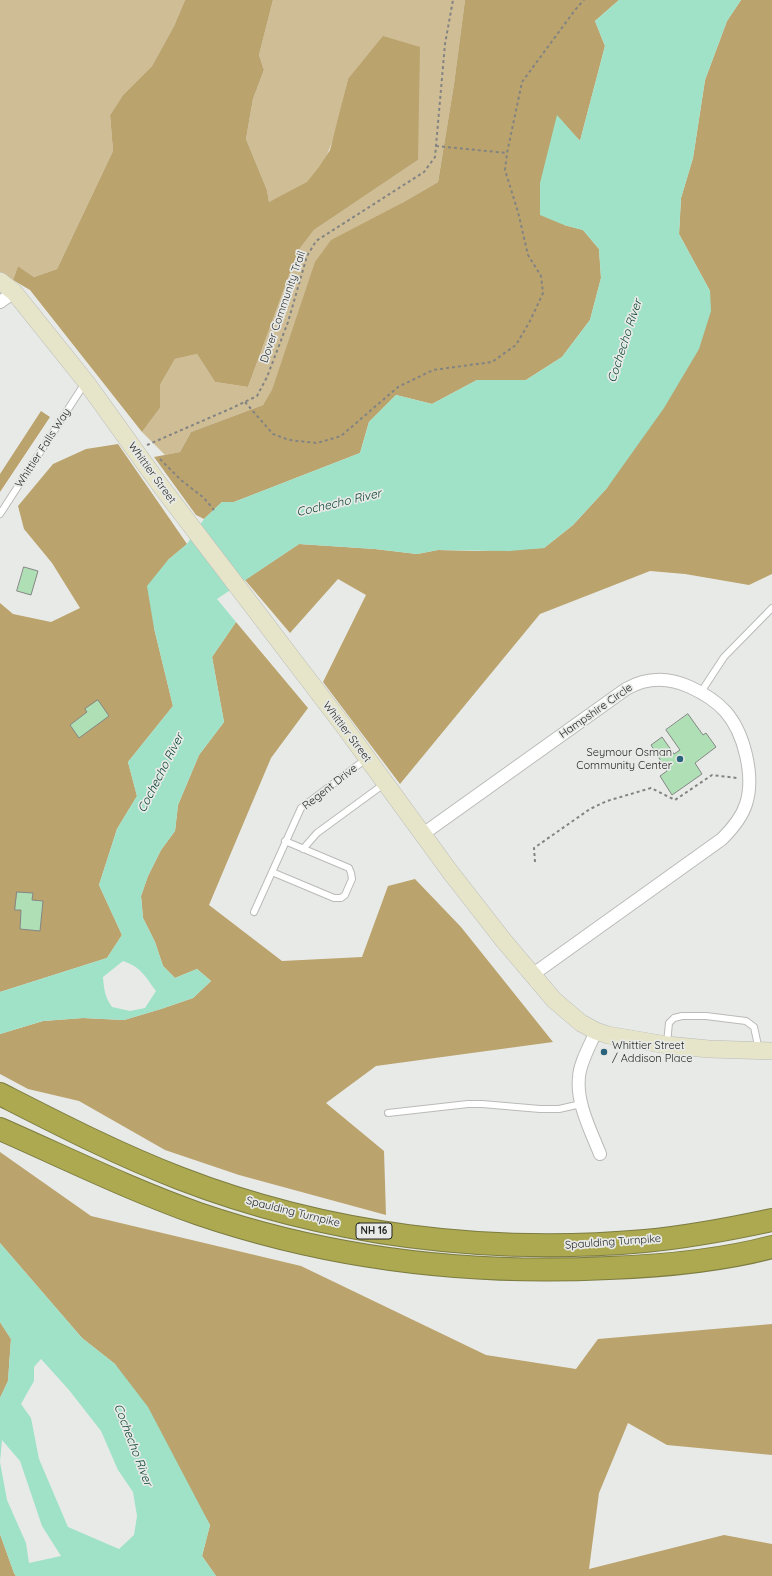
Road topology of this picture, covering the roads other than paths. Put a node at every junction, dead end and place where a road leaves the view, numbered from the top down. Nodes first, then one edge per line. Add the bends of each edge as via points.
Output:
1 (0, 281) edge
2 (14, 292) junction
3 (0, 302) edge
4 (86, 382) junction
5 (0, 514) edge
6 (772, 608) edge
7 (701, 692) junction
8 (367, 758) junction
9 (386, 783) junction
10 (423, 834) junction
11 (285, 841) junction
12 (303, 849) junction
13 (272, 872) junction
14 (254, 912) dead end
15 (532, 975) junction
16 (596, 1031) junction
17 (667, 1045) junction
18 (766, 1051) edge
19 (0, 1094) edge
20 (581, 1104) junction
21 (388, 1113) dead end
22 (0, 1129) edge
23 (600, 1154) dead end
24 (772, 1220) edge
25 (772, 1247) edge

1 - 2 street, Whittier Street
2 - 3 street
2 - 4 street, Whittier Street
4 - 5 lane, Whittier Falls Way
4 - 8 street, Whittier Street via 189,524
6 - 7 lane via 724,657
7 - 10 street, Hampshire Circle via 667,679 635,684
7 - 15 street, Hampshire Circle via 725,711 741,737 749,790 740,816 732,829 722,838
8 - 9 street, Whittier Street
8 - 11 lane, Regent Drive via 301,808
9 - 10 street, Whittier Street
9 - 12 lane via 317,833
10 - 15 street, Whittier Street
11 - 12 lane
11 - 13 lane, Regent Drive
12 - 13 lane via 349,868 352,879 345,895 334,898
13 - 14 lane, Regent Drive
15 - 16 street, Whittier Street via 568,1013
16 - 17 street, Whittier Street via 625,1039
16 - 20 street via 579,1077
17 - 18 street, Whittier Street
17 - 18 lane via 670,1023 674,1018 706,1016 746,1021 754,1027
19 - 24 highway, Spaulding Turnpike / NH 16 via 101,1145 180,1178 303,1216 388,1233 474,1243 604,1244 690,1235
20 - 21 lane via 559,1109 468,1104
20 - 23 street
22 - 25 highway, NH 16 via 132,1188 201,1214 256,1232 318,1247 395,1260 496,1268 597,1269 689,1262

